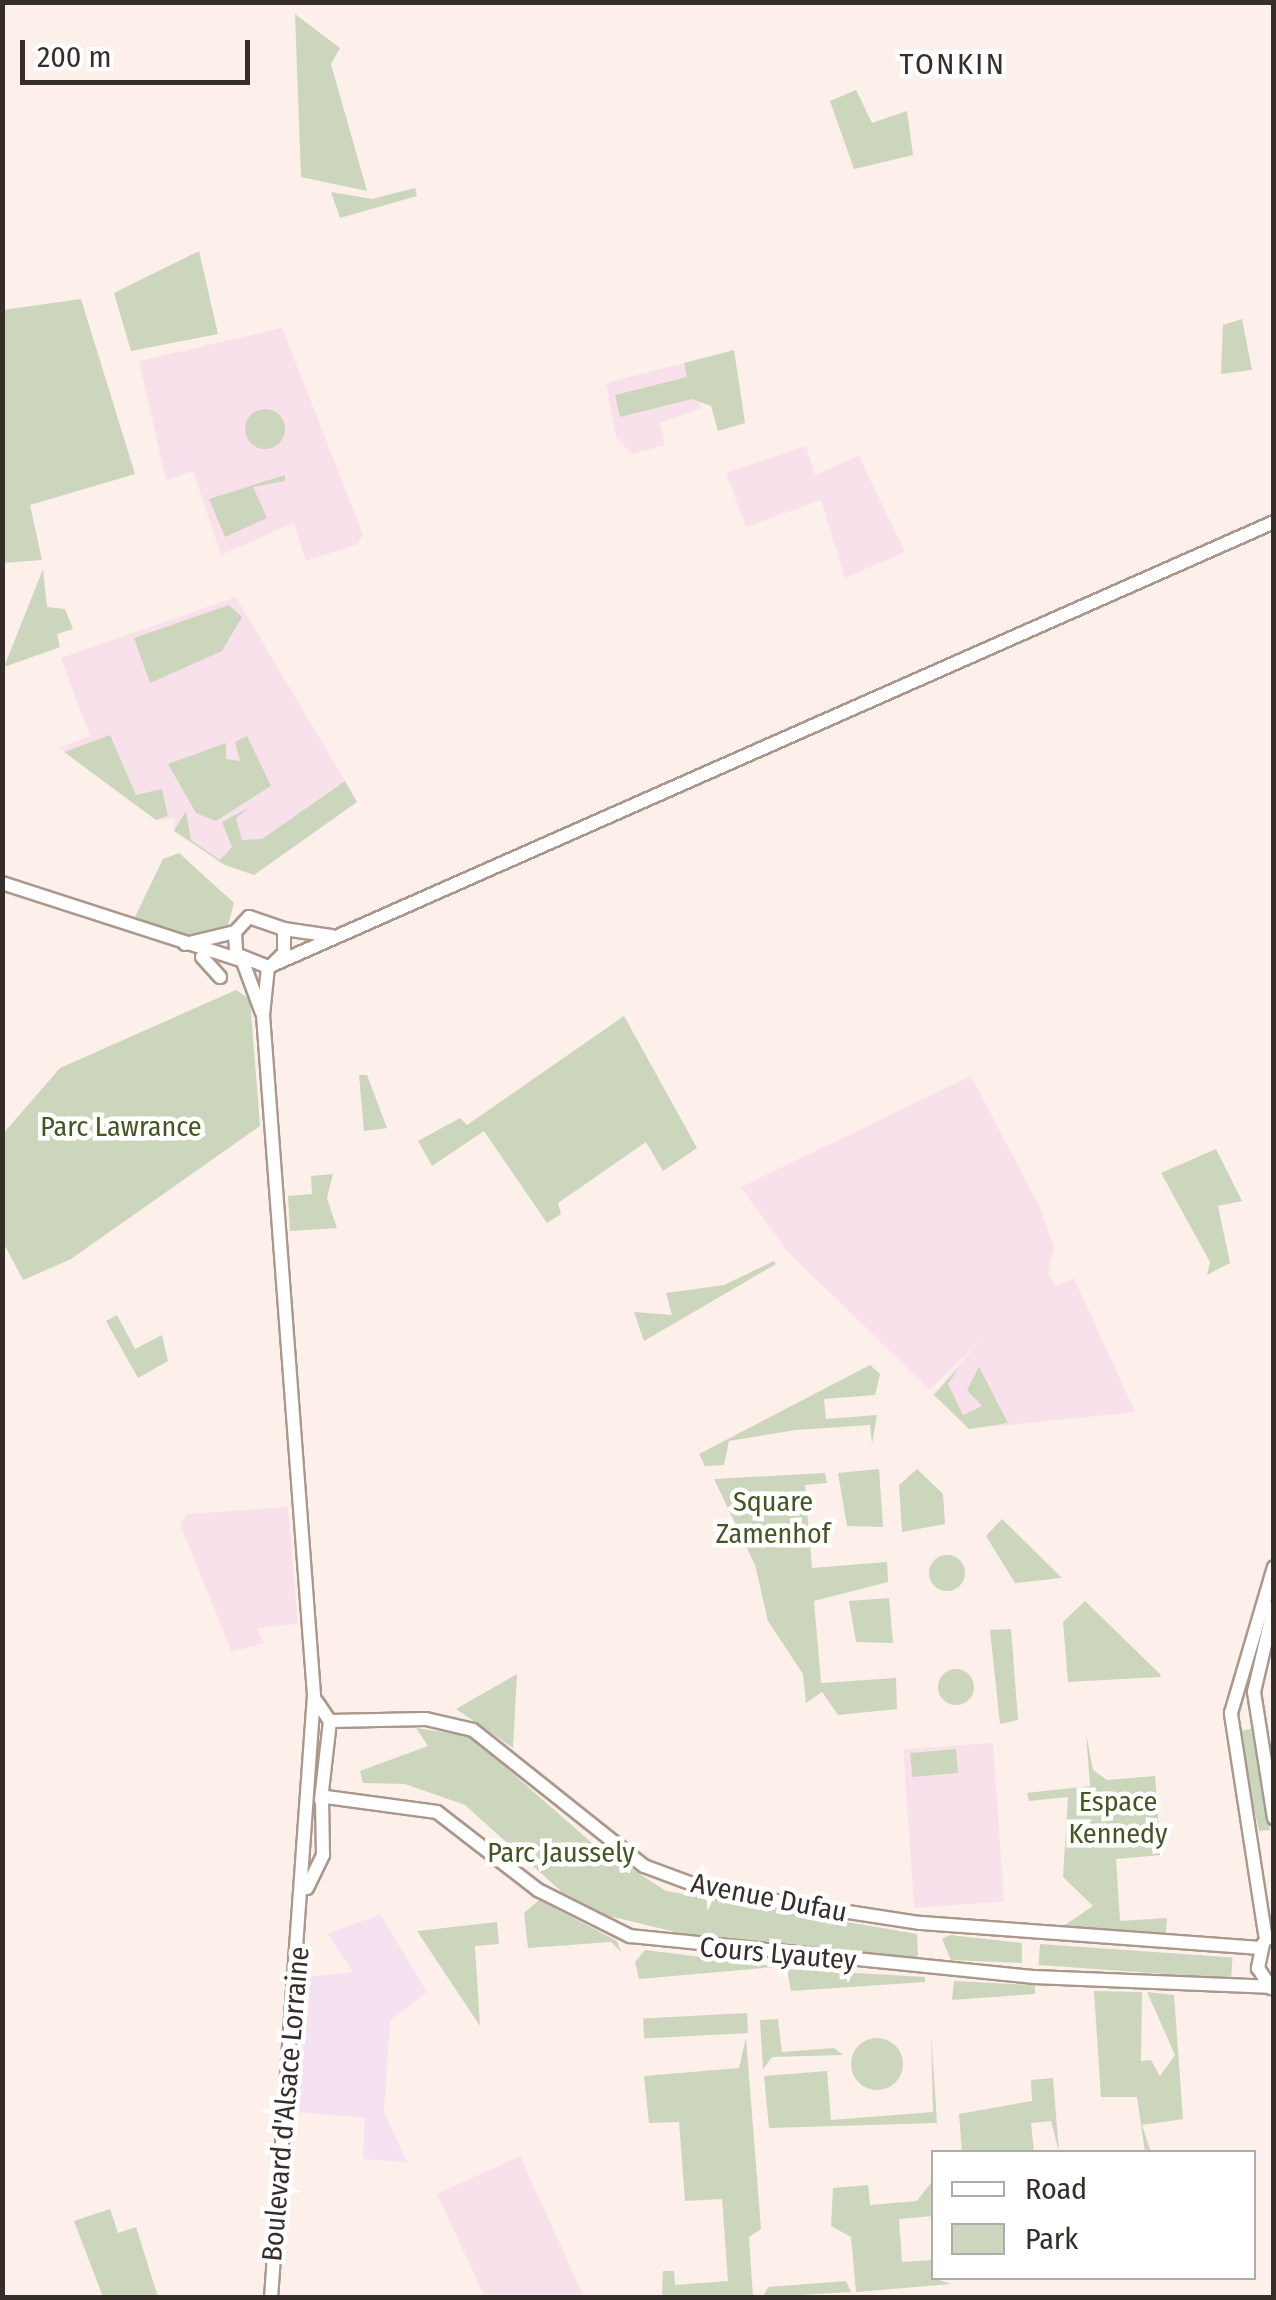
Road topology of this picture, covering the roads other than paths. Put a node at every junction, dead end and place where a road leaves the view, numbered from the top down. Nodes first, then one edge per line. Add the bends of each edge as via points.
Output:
1 (1274, 522) edge
2 (2, 883) edge
3 (284, 929) junction
4 (235, 932) junction
5 (335, 936) junction
6 (174, 944) junction
7 (192, 950) junction
8 (239, 964) junction
9 (270, 966) junction
10 (220, 977) dead end
11 (263, 1015) junction
12 (1274, 1567) edge
13 (1274, 1606) edge
14 (322, 1722) junction
15 (320, 1798) junction
16 (355, 1799) junction
17 (1272, 1810) edge
18 (1250, 1814) junction
19 (1274, 1818) edge
20 (311, 1850) junction
21 (302, 1910) junction
22 (1267, 1941) edge
23 (1271, 1988) edge
24 (271, 2298) edge

1 - 5 main road
2 - 6 main road
3 - 4 main road via 257,915
3 - 5 main road
3 - 9 main road via 284,952
4 - 6 main road
4 - 8 main road
5 - 9 main road
6 - 7 main road
7 - 8 main road
7 - 10 main road
8 - 9 main road
8 - 11 main road
9 - 11 main road
11 - 14 main road via 314,1695
12 - 18 main road via 1230,1713
13 - 17 main road via 1256,1665 1255,1714
14 - 15 main road, Boulevard d'Alsace Lorraine
14 - 15 main road, Boulevard d'Alsace Lorraine
14 - 22 main road, Avenue Dufau via 426,1718 473,1730 633,1858 711,1891 921,1923
15 - 16 main road, Cours Lyautey
15 - 20 main road, Boulevard d'Alsace Lorraine
16 - 20 main road via 332,1810
16 - 23 main road, Cours Lyautey via 452,1819 538,1890 630,1936 1034,1977
17 - 18 main road
17 - 19 main road
18 - 22 main road
20 - 21 main road, Boulevard d'Alsace Lorraine
20 - 21 main road, Boulevard d'Alsace Lorraine via 321,1861
21 - 24 main road, Boulevard d'Alsace Lorraine
22 - 23 main road

